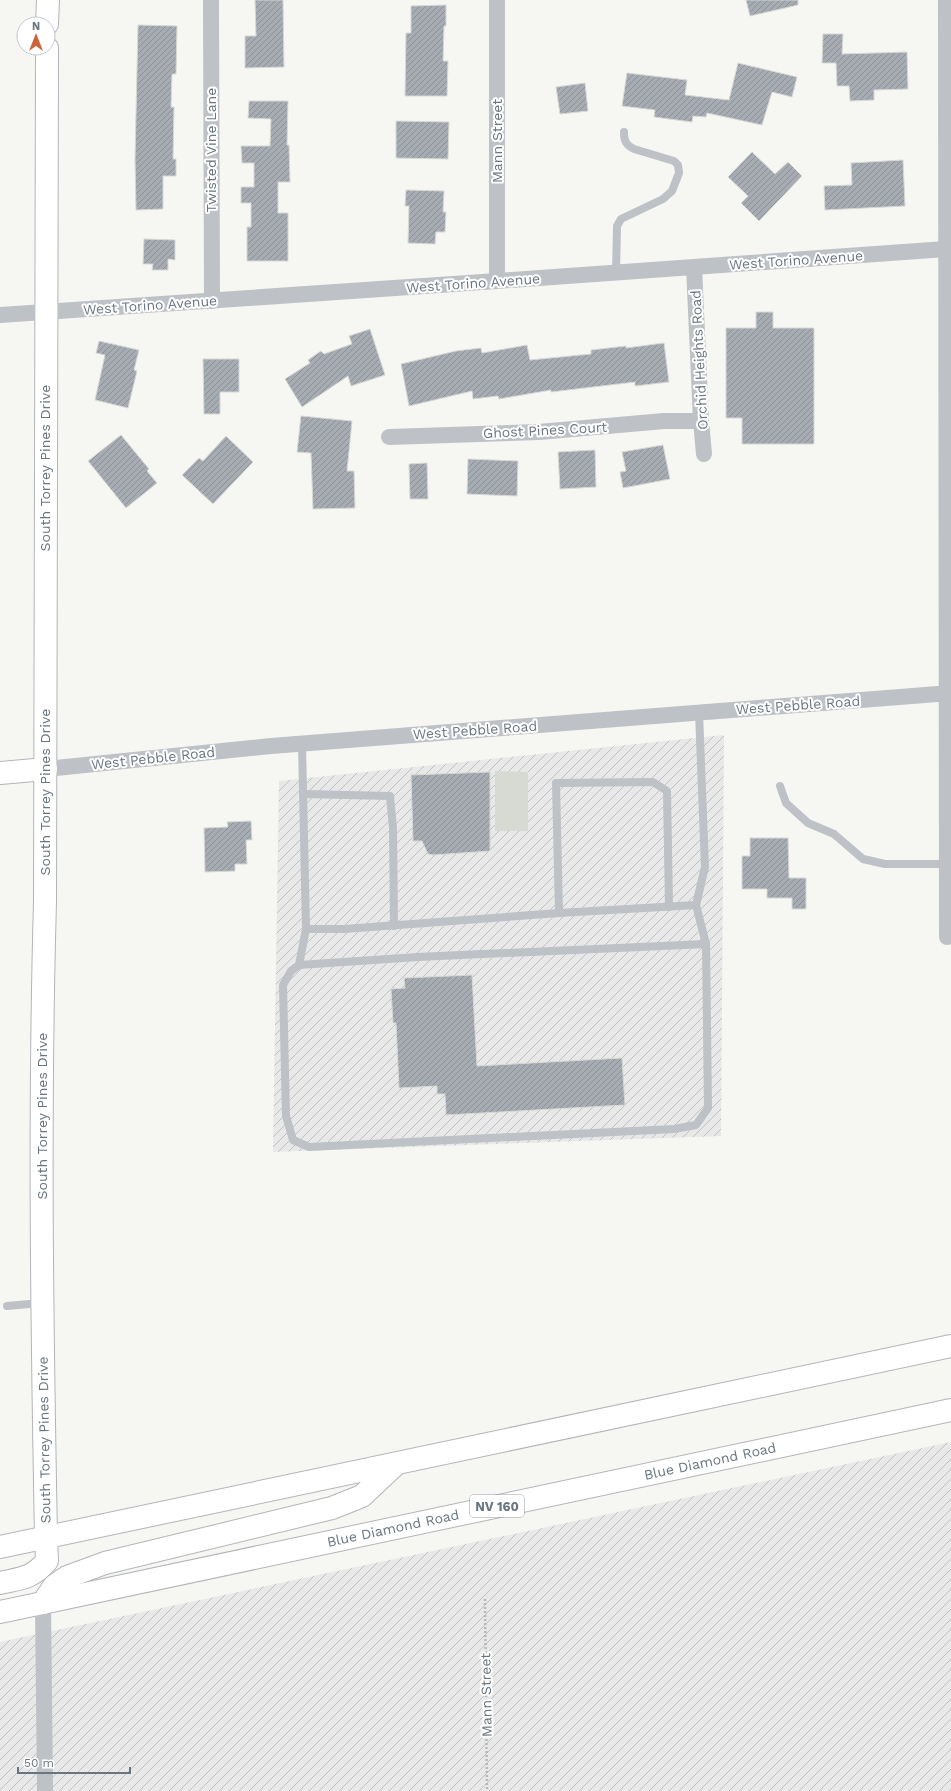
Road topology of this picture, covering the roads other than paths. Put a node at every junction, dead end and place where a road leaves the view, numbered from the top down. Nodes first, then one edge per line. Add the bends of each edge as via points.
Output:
1 (48, 0) edge
2 (211, 0) edge
3 (497, 0) edge
4 (946, 0) edge
5 (47, 16) edge
6 (47, 56) edge
7 (624, 132) dead end
8 (949, 249) edge
9 (694, 267) junction
10 (616, 273) junction
11 (497, 281) junction
12 (212, 301) junction
13 (45, 311) junction
14 (0, 315) edge
15 (701, 421) junction
16 (389, 437) dead end
17 (704, 454) dead end
18 (949, 539) edge
19 (949, 693) edge
20 (699, 712) junction
21 (302, 744) junction
22 (46, 770) junction
23 (0, 773) edge
24 (780, 786) dead end
25 (303, 794) junction
26 (947, 864) junction
27 (949, 882) edge
28 (696, 905) junction
29 (669, 907) junction
30 (558, 913) junction
31 (394, 926) junction
32 (306, 929) junction
33 (947, 937) dead end
34 (706, 944) junction
35 (299, 965) junction
36 (42, 1303) junction
37 (7, 1306) dead end
38 (951, 1346) edge
39 (951, 1410) edge
40 (395, 1465) junction
41 (46, 1537) junction
42 (0, 1547) edge
43 (0, 1583) edge
44 (43, 1603) junction
45 (0, 1612) edge
46 (45, 1791) edge

1 - 5 main road
2 - 12 street, Twisted Vine Lane
3 - 11 street, Mann Street
4 - 8 street
6 - 13 main road, South Torrey Pines Drive
7 - 10 lane via 624,140 628,146 674,161 678,165 679,173 672,191 663,199 621,219 617,226
8 - 9 street, West Torino Avenue
8 - 18 street
9 - 10 street, West Torino Avenue
9 - 15 street, Orchid Heights Road
10 - 11 street, West Torino Avenue
11 - 12 street, West Torino Avenue
12 - 13 street, West Torino Avenue
13 - 14 street, West Torino Avenue
13 - 22 main road, South Torrey Pines Drive
15 - 16 street, Ghost Pines Court via 539,432
15 - 17 street, Orchid Heights Road
18 - 19 street
19 - 20 street, West Pebble Road
19 - 26 street
20 - 21 street, West Pebble Road
20 - 28 lane via 705,867
21 - 22 street, West Pebble Road
21 - 25 lane
22 - 23 main road, West Pebble Road
22 - 36 main road, South Torrey Pines Drive
24 - 26 lane via 786,803 808,823 834,834 863,859 885,864
25 - 31 lane via 390,796 393,828
25 - 32 lane
26 - 27 street
27 - 33 street
28 - 29 lane
28 - 34 lane
29 - 30 lane
29 - 30 lane via 667,791 653,782 556,783
30 - 31 lane
31 - 32 lane
32 - 35 lane
34 - 35 lane
34 - 35 lane via 708,1108 696,1125 674,1130 309,1147 293,1140 286,1116 283,985 291,971
36 - 37 lane
36 - 41 main road, South Torrey Pines Drive
38 - 40 main road
39 - 44 main road, Blue Diamond Road / NV 160
40 - 41 main road
40 - 44 main road via 362,1496 332,1508 105,1563 67,1577 54,1586
41 - 42 main road
41 - 43 main road, South Torrey Pines Drive via 47,1561 40,1568 31,1576
44 - 45 main road, Blue Diamond Road / NV 160
44 - 46 street

